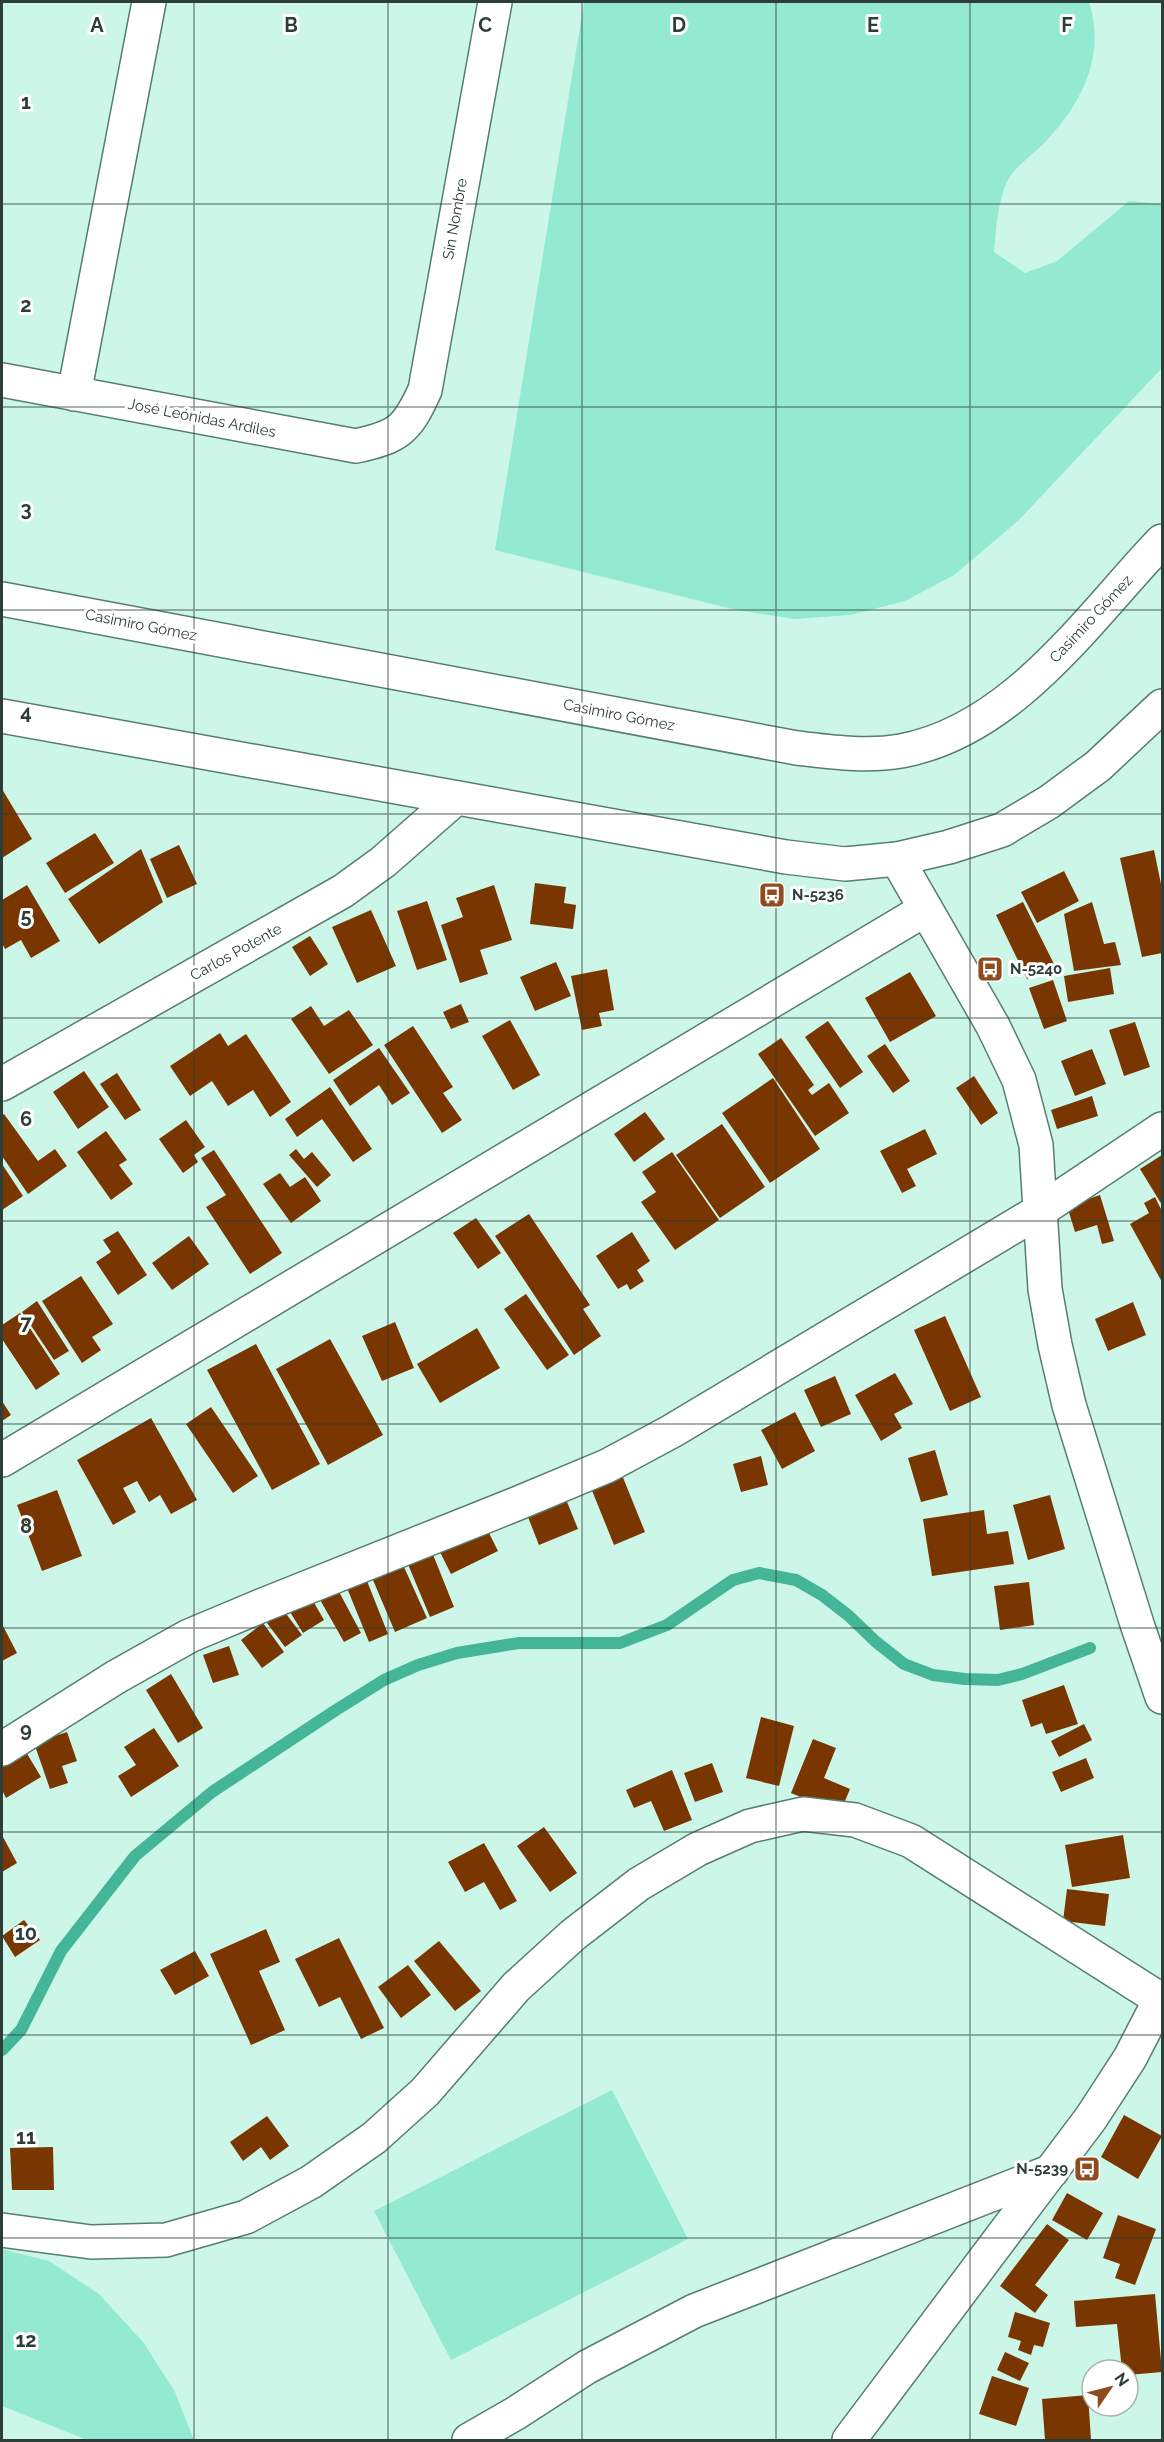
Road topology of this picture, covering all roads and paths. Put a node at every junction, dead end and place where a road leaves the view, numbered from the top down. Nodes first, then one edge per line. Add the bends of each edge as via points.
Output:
1 (149, 2) edge
2 (495, 2) edge
3 (2, 380) edge
4 (74, 393) junction
5 (400, 431) joint
6 (1161, 545) edge
7 (2, 599) edge
8 (1162, 706) edge
9 (2, 716) edge
10 (456, 798) junction
11 (897, 860) junction
12 (926, 909) junction
13 (2, 1084) edge
14 (1162, 1129) edge
15 (1041, 1210) junction
16 (2, 1460) edge
17 (1162, 1697) edge
18 (2, 1749) edge
19 (1162, 2002) edge
20 (1052, 2171) junction
21 (2, 2230) edge
22 (469, 2440) edge
23 (849, 2440) edge

1 - 4 street
2 - 5 street, Sin Nombre via 424,390
3 - 4 street, José Leónidas Ardiles
4 - 5 street, José Leónidas Ardiles via 356,446 382,441
6 - 7 street, Casimiro Gómez via 1041,672 999,707 949,736 902,751 852,755 786,746
8 - 11 street via 1098,766 1050,802 1002,830
9 - 10 street
10 - 11 street via 786,857 845,864
10 - 13 street, Carlos Potente via 383,862 343,891
11 - 12 street
12 - 15 street via 1019,1080 1036,1145
12 - 16 street
14 - 15 street
15 - 17 street via 1045,1289 1069,1405
15 - 18 street via 607,1466 189,1636
19 - 20 street via 1091,2118
19 - 21 street via 911,1841 855,1821 803,1814 750,1826 698,1849 639,1884 573,1935 516,1987 424,2092 374,2138 311,2182 246,2217 166,2240 91,2241
20 - 22 street via 694,2311 587,2367
20 - 23 street

